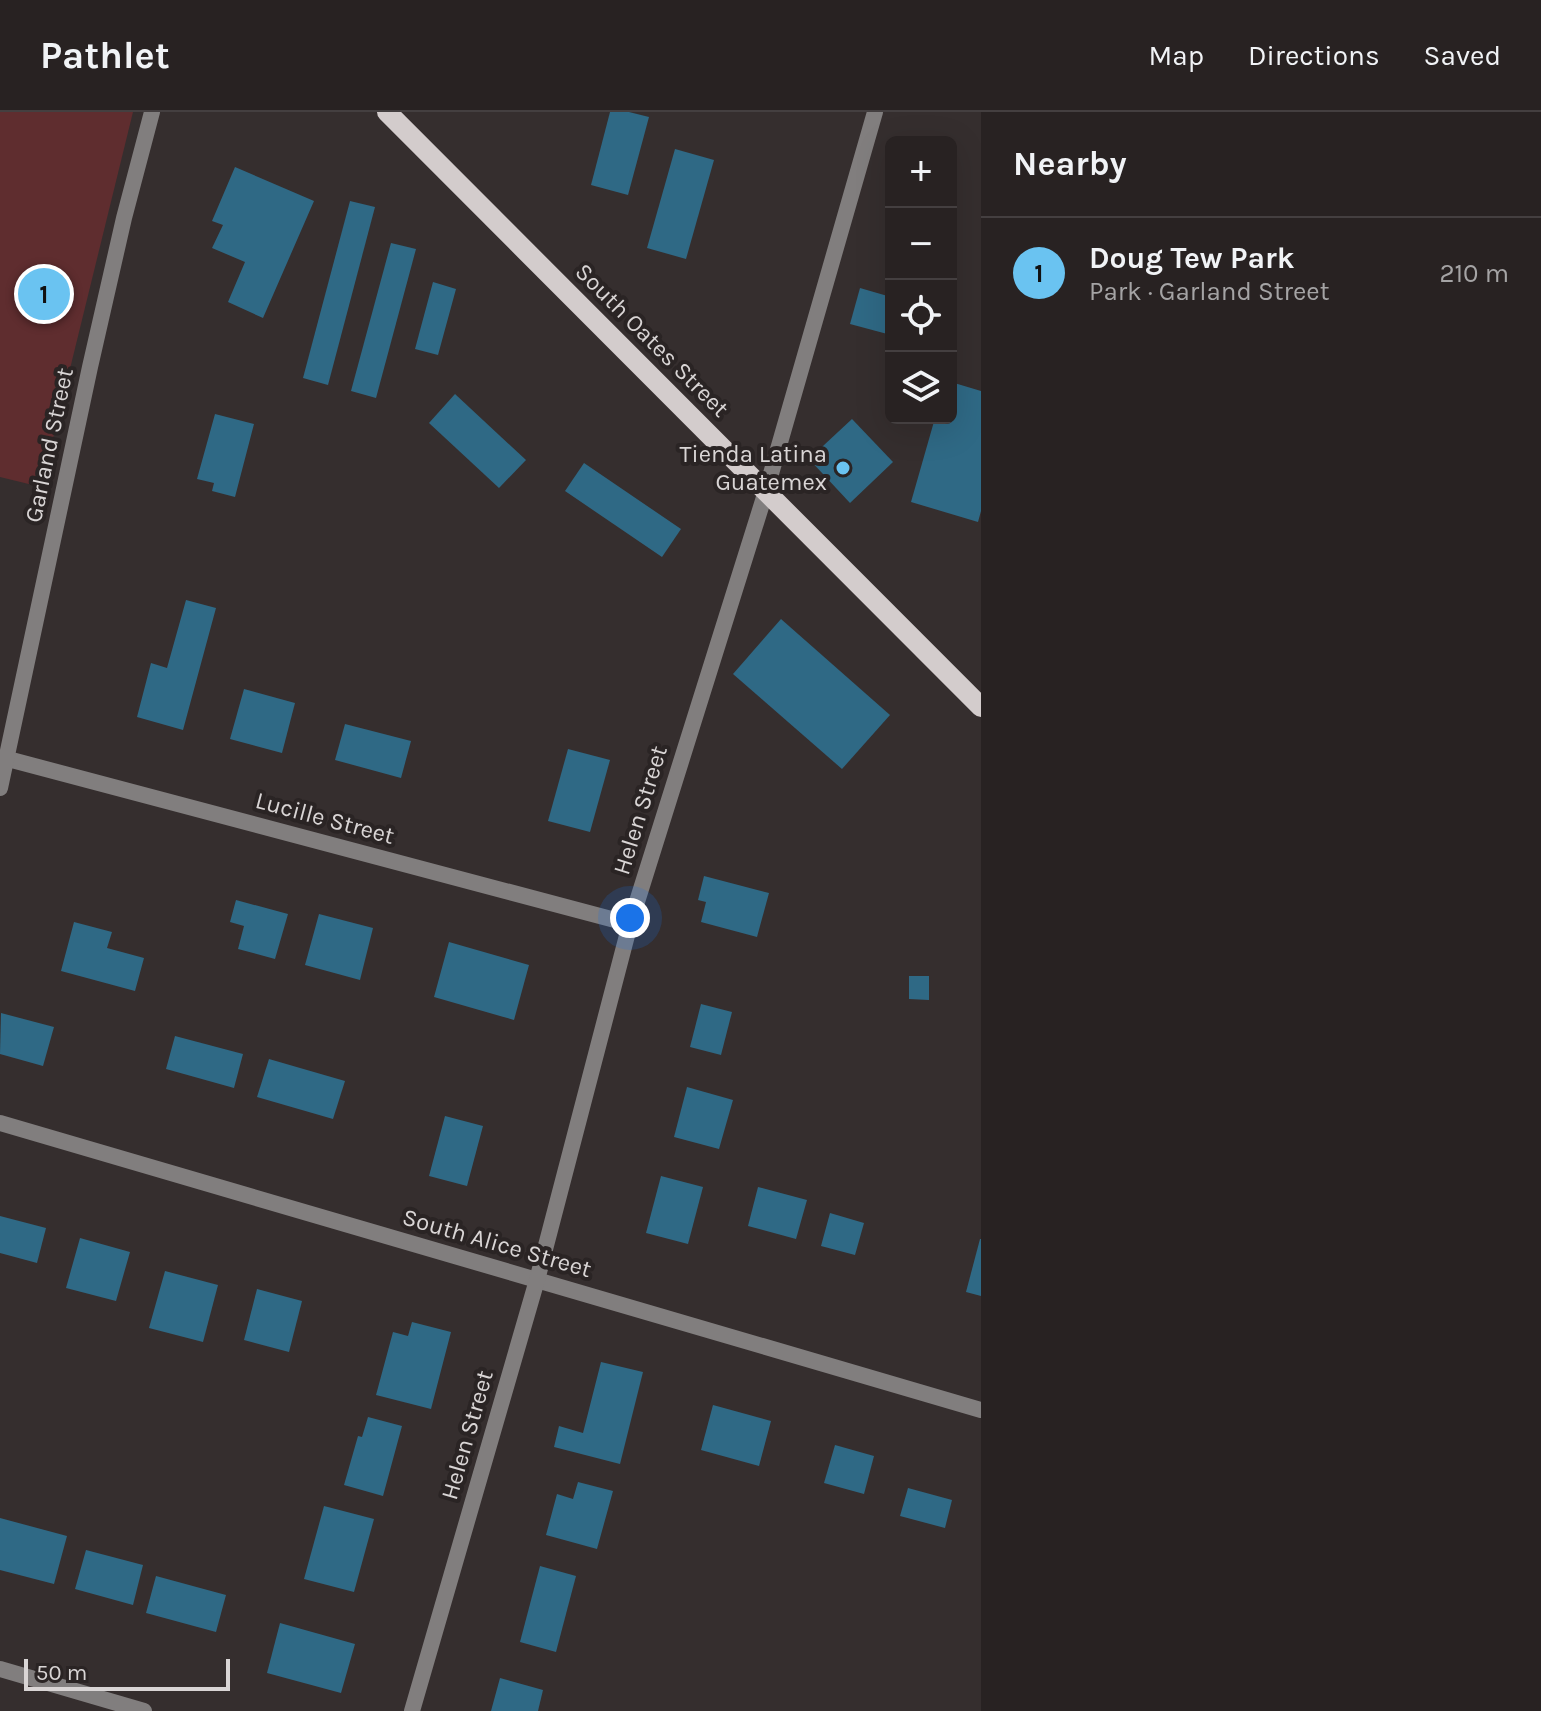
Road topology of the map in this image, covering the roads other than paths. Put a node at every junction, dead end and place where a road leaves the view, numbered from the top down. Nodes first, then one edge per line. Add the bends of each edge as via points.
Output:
1 (152, 112) edge
2 (875, 112) edge
3 (394, 115) edge
4 (766, 491) junction
5 (981, 707) edge
6 (8, 759) junction
7 (0, 788) edge
8 (630, 924) junction
9 (0, 1123) edge
10 (537, 1280) junction
11 (981, 1410) edge
12 (0, 1669) edge
13 (144, 1711) edge
14 (412, 1711) edge

1 - 6 street, Garland Street via 90,367
2 - 4 street, Helen Street
3 - 4 main road, South Oates Street
4 - 5 main road, South Oates Street
4 - 8 street, Helen Street
6 - 7 street, Garland Street
6 - 8 street, Lucille Street
8 - 10 street, Helen Street
9 - 10 street, South Alice Street
10 - 11 street, South Alice Street
10 - 14 street, Helen Street
12 - 13 street

